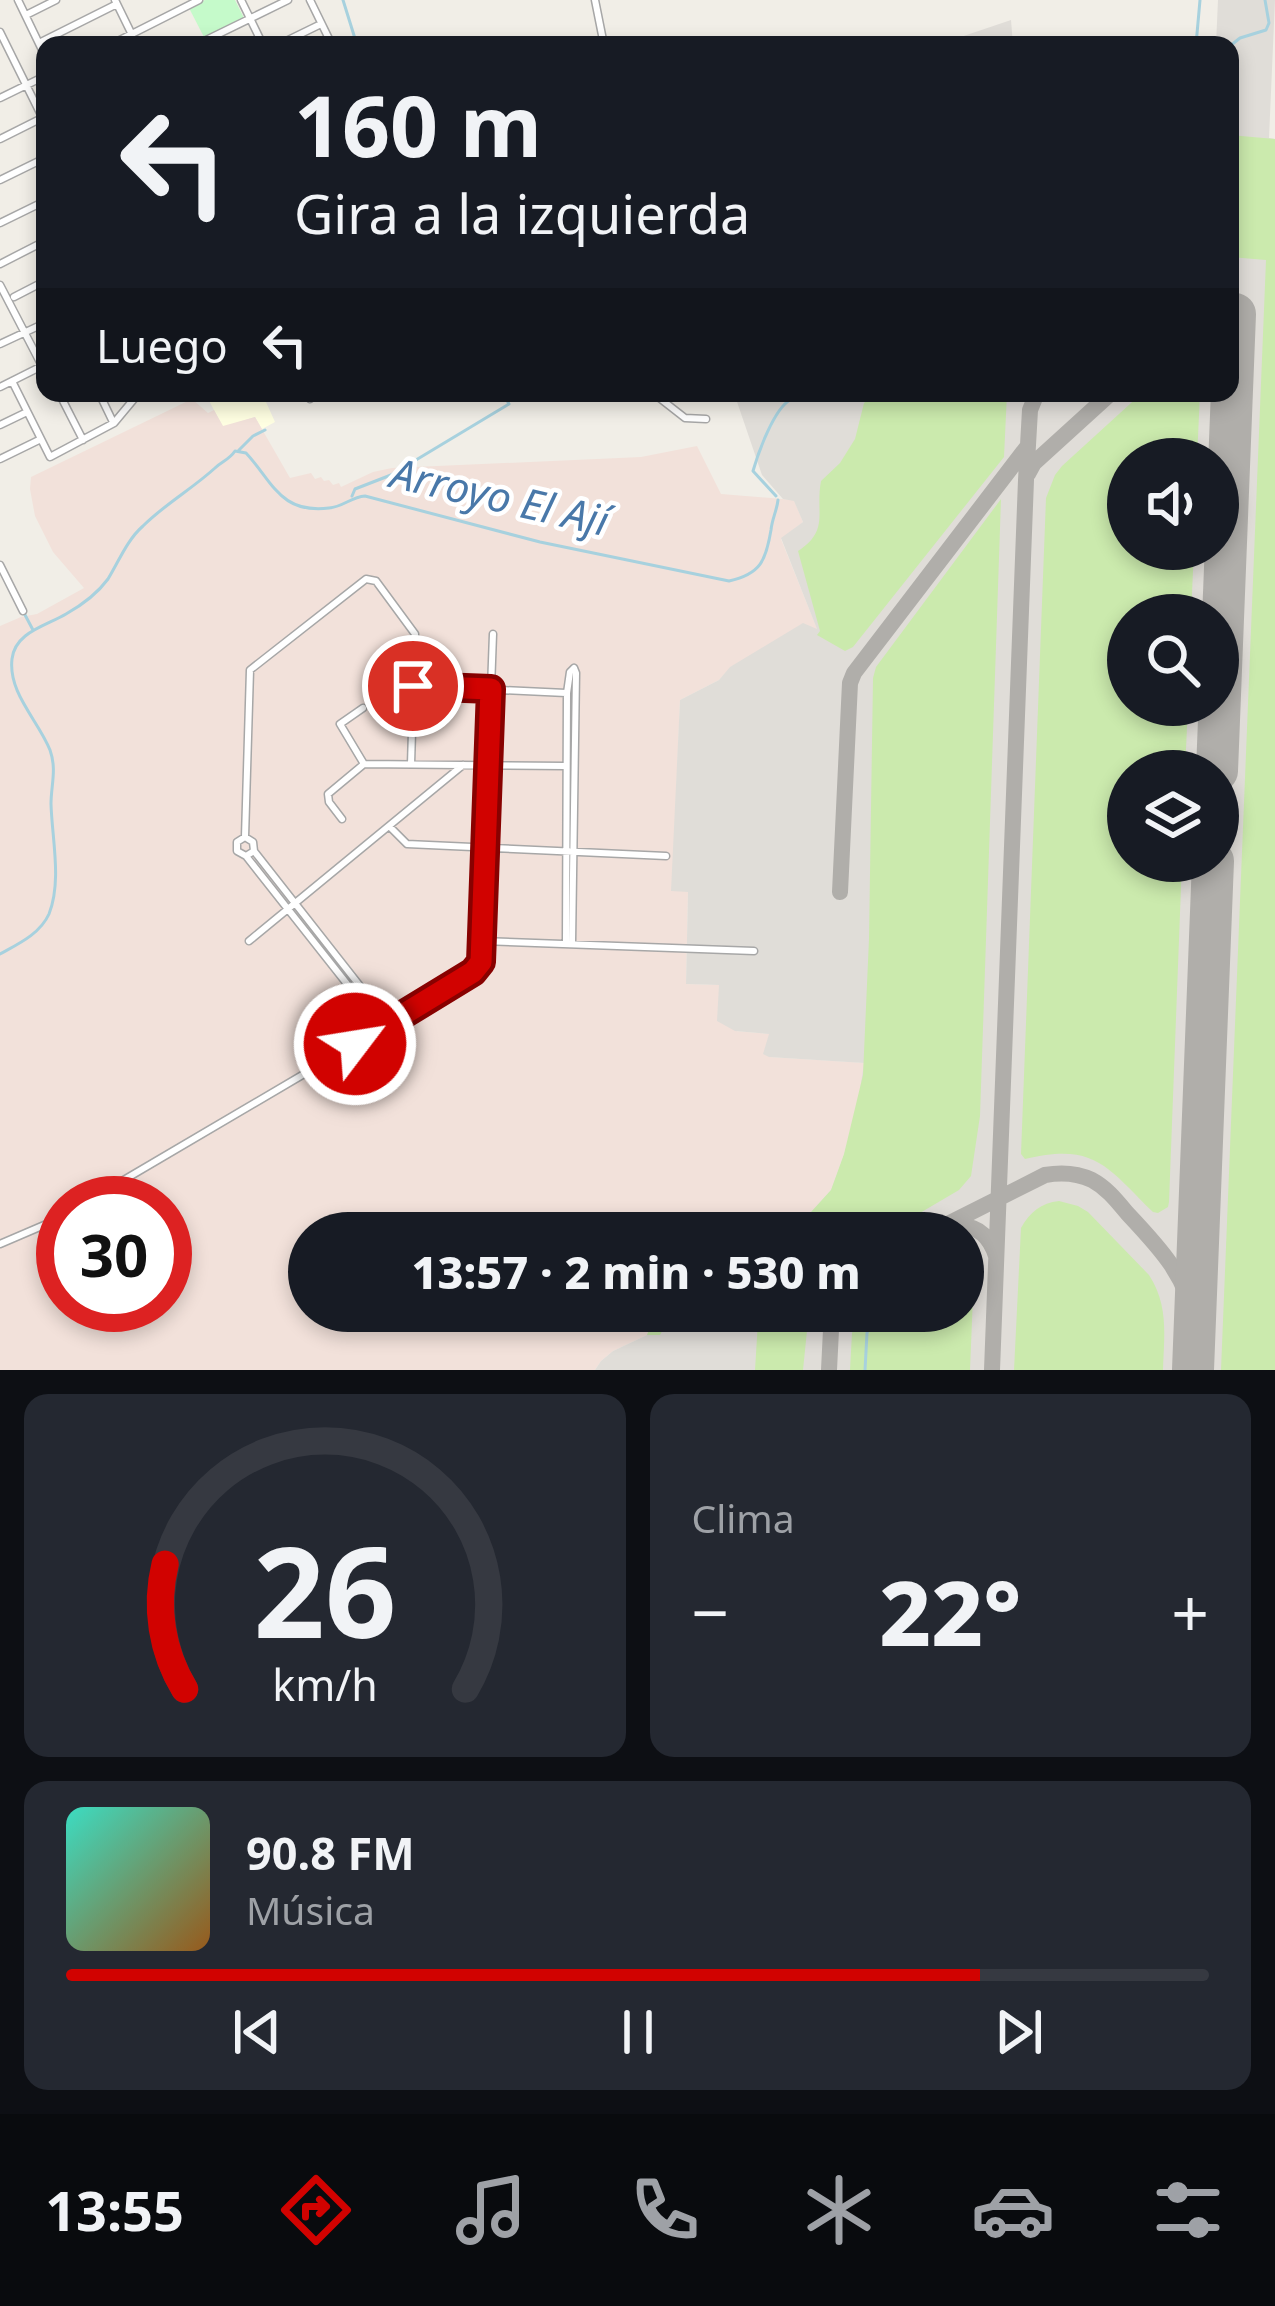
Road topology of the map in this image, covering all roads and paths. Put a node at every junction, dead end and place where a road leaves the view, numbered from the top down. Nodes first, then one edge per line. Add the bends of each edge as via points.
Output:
1 (18, 0) edge
2 (56, 0) edge
3 (200, 0) edge
4 (241, 0) edge
5 (288, 0) edge
6 (310, 0) edge
7 (595, 0) edge
8 (116, 2) edge
9 (26, 15) junction
10 (250, 19) junction
11 (321, 24) junction
12 (0, 32) edge
13 (132, 35) joint
14 (52, 36) edge
15 (215, 36) edge
16 (258, 36) edge
17 (296, 36) edge
18 (327, 36) edge
19 (602, 36) edge
20 (36, 37) edge
21 (36, 80) edge
22 (26, 85) junction
23 (0, 98) edge
24 (36, 104) edge
25 (36, 123) edge
26 (0, 139) edge
27 (36, 162) edge
28 (0, 180) edge
29 (36, 205) edge
30 (0, 223) edge
31 (36, 246) edge
32 (0, 264) edge
33 (0, 285) edge
34 (36, 286) edge
35 (7, 300) edge
36 (36, 327) edge
37 (25, 332) junction
38 (0, 344) edge
39 (36, 355) edge
40 (36, 370) edge
41 (12, 381) junction
42 (0, 387) edge
43 (63, 402) edge
44 (104, 402) edge
45 (132, 402) edge
46 (664, 402) edge
47 (26, 412) junction
48 (706, 419) dead end
49 (114, 423) junction
50 (0, 425) edge
51 (41, 439) junction
52 (82, 440) junction
53 (0, 459) edge
54 (0, 565) edge
55 (10, 585) junction
56 (0, 590) edge
57 (23, 611) dead end
58 (493, 634) dead end
59 (413, 686) junction
60 (491, 689) junction
61 (567, 693) junction
62 (363, 708) dead end
63 (364, 764) junction
64 (411, 764) junction
65 (463, 765) junction
66 (490, 765) junction
67 (566, 766) junction
68 (342, 819) dead end
69 (390, 826) junction
70 (245, 837) junction
71 (487, 848) junction
72 (569, 852) junction
73 (250, 854) junction
74 (666, 856) dead end
75 (291, 907) junction
76 (249, 941) dead end
77 (482, 941) junction
78 (569, 943) junction
79 (754, 951) dead end
80 (385, 1026) junction
81 (131, 1176) edge
82 (36, 1229) edge
83 (0, 1244) edge

1 - 9 street
2 - 9 street
3 - 13 street
4 - 10 street
5 - 10 street
6 - 11 street
7 - 19 street
8 - 13 street
8 - 14 street
9 - 20 street
10 - 15 street
10 - 16 street
11 - 17 street
11 - 18 street
12 - 22 street
21 - 22 street
22 - 23 street
22 - 24 street
25 - 26 street
27 - 28 street
29 - 30 street
31 - 32 street
33 - 35 street
34 - 35 street
35 - 37 street
36 - 37 street
37 - 38 street
37 - 39 street
40 - 41 street
41 - 42 street
41 - 47 street
43 - 52 street
44 - 49 street
45 - 49 street
46 - 48 street via 685,418
47 - 50 street
47 - 51 street
49 - 52 street
51 - 52 street via 50,457
51 - 53 street
54 - 55 street
55 - 56 street
55 - 57 street
58 - 60 street
59 - 60 street
59 - 64 street
59 - 70 street via 414,630 371,579 256,664 249,677
60 - 61 street
60 - 66 street
61 - 67 street
61 - 72 street via 575,669
62 - 63 street via 340,724
63 - 64 street
63 - 68 street via 328,794
64 - 65 street
65 - 66 street
65 - 69 street
66 - 67 street
66 - 71 street
67 - 72 street
69 - 71 street via 407,844
69 - 75 street
70 - 73 street via 254,842
70 - 73 street via 236,846
71 - 72 street
71 - 77 street
72 - 74 street
72 - 78 street
73 - 75 street
75 - 76 street
75 - 80 street
77 - 78 street
77 - 80 street via 473,972
78 - 79 street
80 - 81 street
82 - 83 street

